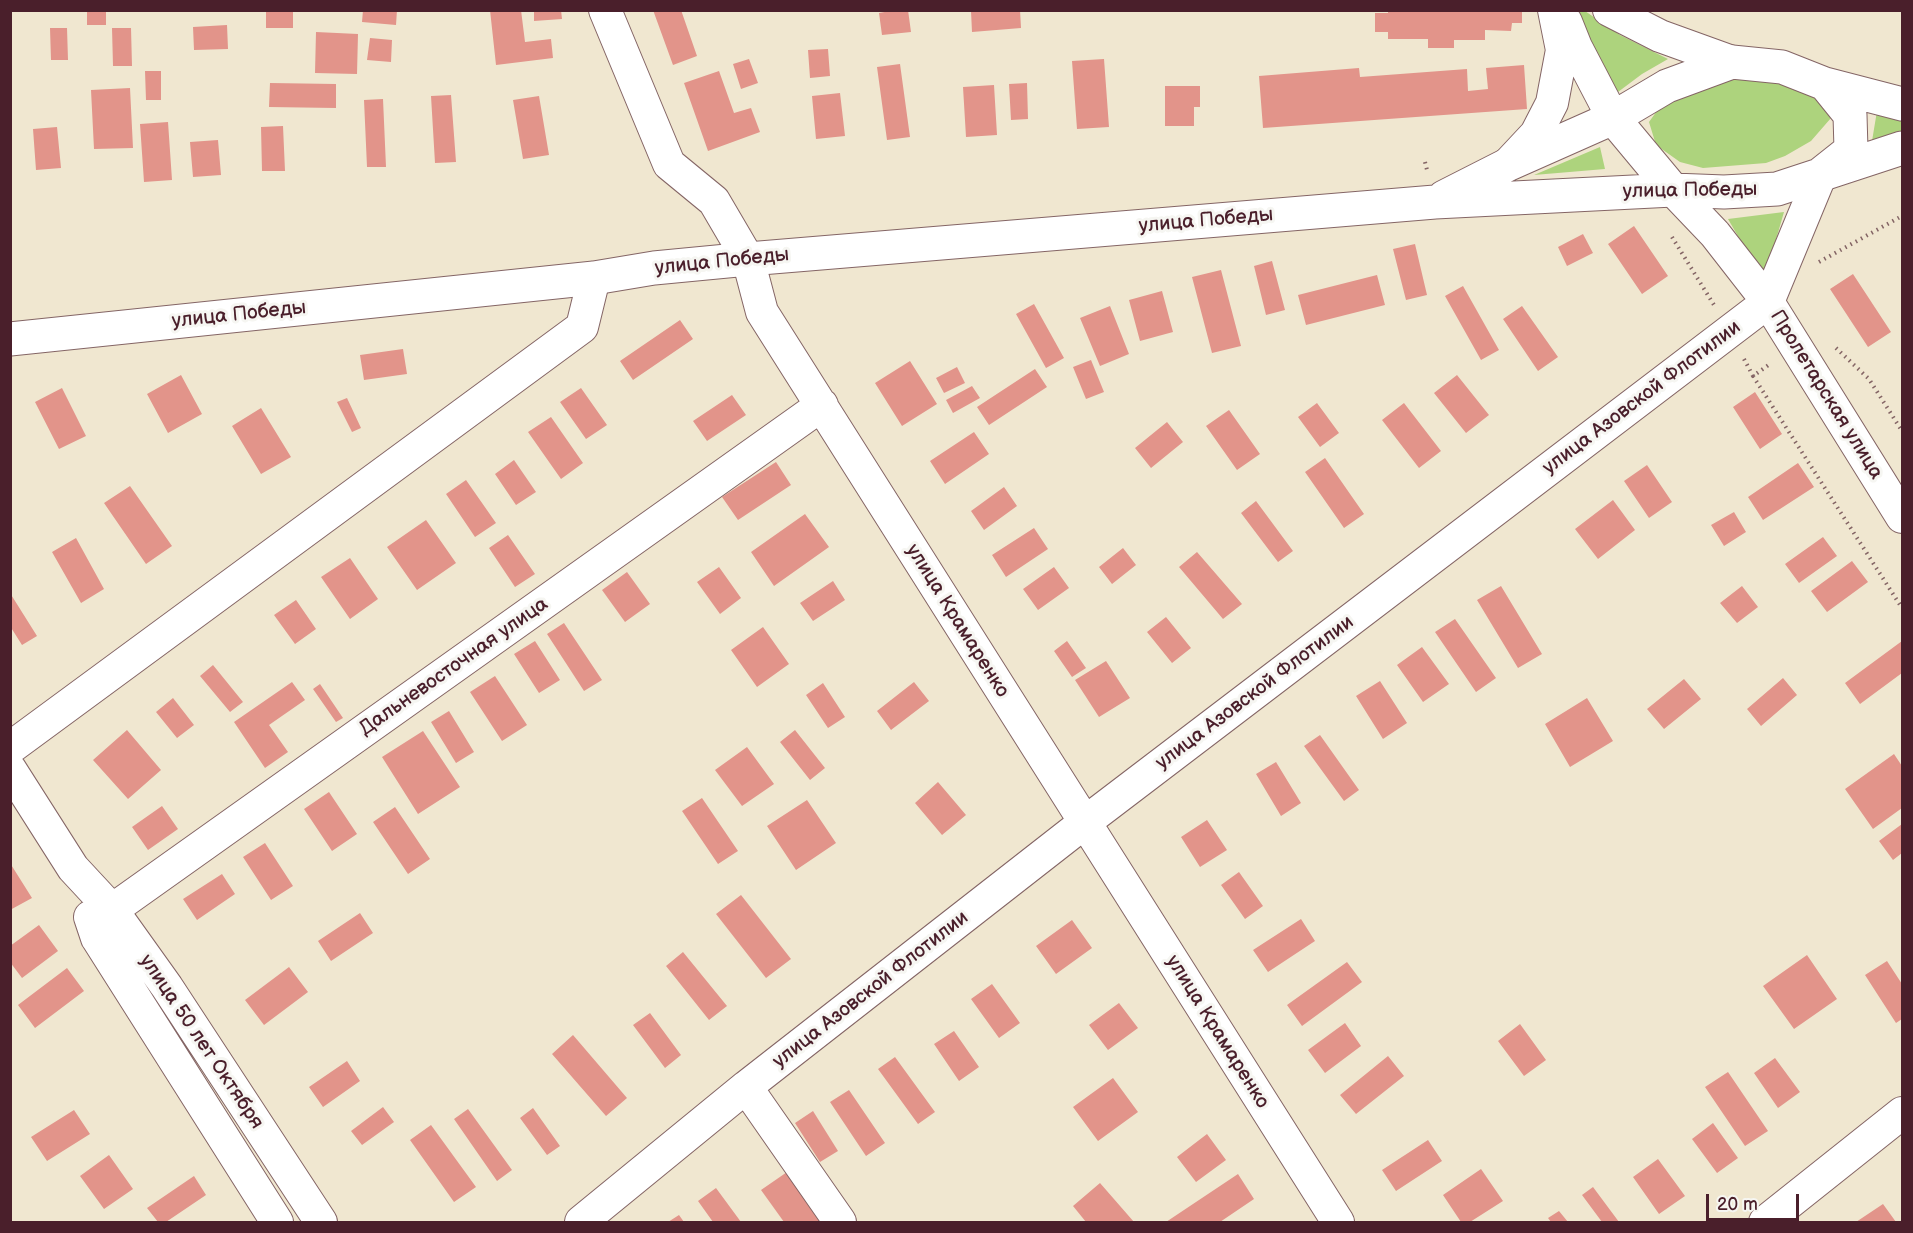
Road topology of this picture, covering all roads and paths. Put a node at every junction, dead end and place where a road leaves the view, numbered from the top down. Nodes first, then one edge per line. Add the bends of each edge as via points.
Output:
1 (605, 10) edge
2 (1554, 10) edge
3 (1561, 10) edge
4 (1610, 10) edge
5 (1732, 62) junction
6 (1825, 84) junction
7 (1902, 104) edge
8 (1613, 118) junction
9 (1902, 148) edge
10 (1425, 162) dead end
11 (1507, 165) junction
12 (1821, 174) junction
13 (1672, 190) junction
14 (1435, 202) junction
15 (1902, 216) edge
16 (1671, 236) dead end
17 (748, 259) junction
18 (1816, 264) dead end
19 (594, 278) junction
20 (1768, 302) junction
21 (1730, 331) junction
22 (10, 339) edge
23 (1795, 345) junction
24 (1753, 376) junction
25 (822, 405) junction
26 (1902, 431) edge
27 (1902, 518) edge
28 (1902, 608) edge
29 (10, 748) edge
30 (10, 769) edge
31 (1084, 823) junction
32 (73, 868) junction
33 (112, 910) junction
34 (97, 938) junction
35 (746, 1087) junction
36 (1902, 1113) edge
37 (277, 1222) edge
38 (321, 1222) edge
39 (581, 1222) edge
40 (840, 1222) edge
41 (1338, 1222) edge
42 (1765, 1222) edge

1 - 17 street, улица Крамаренко via 669,164 714,201
2 - 11 street via 1562,50 1552,103 1536,134
3 - 8 street
4 - 5 street via 1660,36
5 - 6 street, улица Победы via 1782,67
5 - 8 street, улица Победы via 1667,86
6 - 7 street, улица Победы
6 - 12 street via 1850,115 1851,150
8 - 11 street, улица Победы
8 - 13 street
9 - 12 street, улица Победы
10 - 14 path
11 - 14 street, улица Победы
12 - 13 street, улица Победы via 1777,189
12 - 20 street, Пролетарская улица
13 - 14 street, улица Победы
13 - 20 street, Пролетарская улица via 1715,234
14 - 17 street, улица Победы
15 - 18 path
16 - 21 path
17 - 19 street, улица Победы
17 - 25 street, улица Крамаренко via 762,312
19 - 22 street, улица Победы
19 - 29 street via 582,327
20 - 21 street, улица Азовской Флотилии
20 - 23 street, Пролетарская улица
21 - 24 path
21 - 31 street, улица Азовской Флотилии
23 - 24 path
23 - 26 path via 1816,330 1869,379
23 - 27 street, Пролетарская улица
24 - 28 path
25 - 31 street, улица Крамаренко
25 - 33 street, Дальневосточная улица
30 - 32 street, улица 50 лет Октября
31 - 35 street, улица Азовской Флотилии
31 - 41 street, улица Крамаренко
32 - 33 street, улица 50 лет Октября
32 - 34 street, улица 50 лет Октября
33 - 34 street, Дальневосточная улица
33 - 38 street, улица 50 лет Октября
34 - 37 street, улица 50 лет Октября
35 - 39 street, улица Азовской Флотилии
35 - 40 street
36 - 42 street

